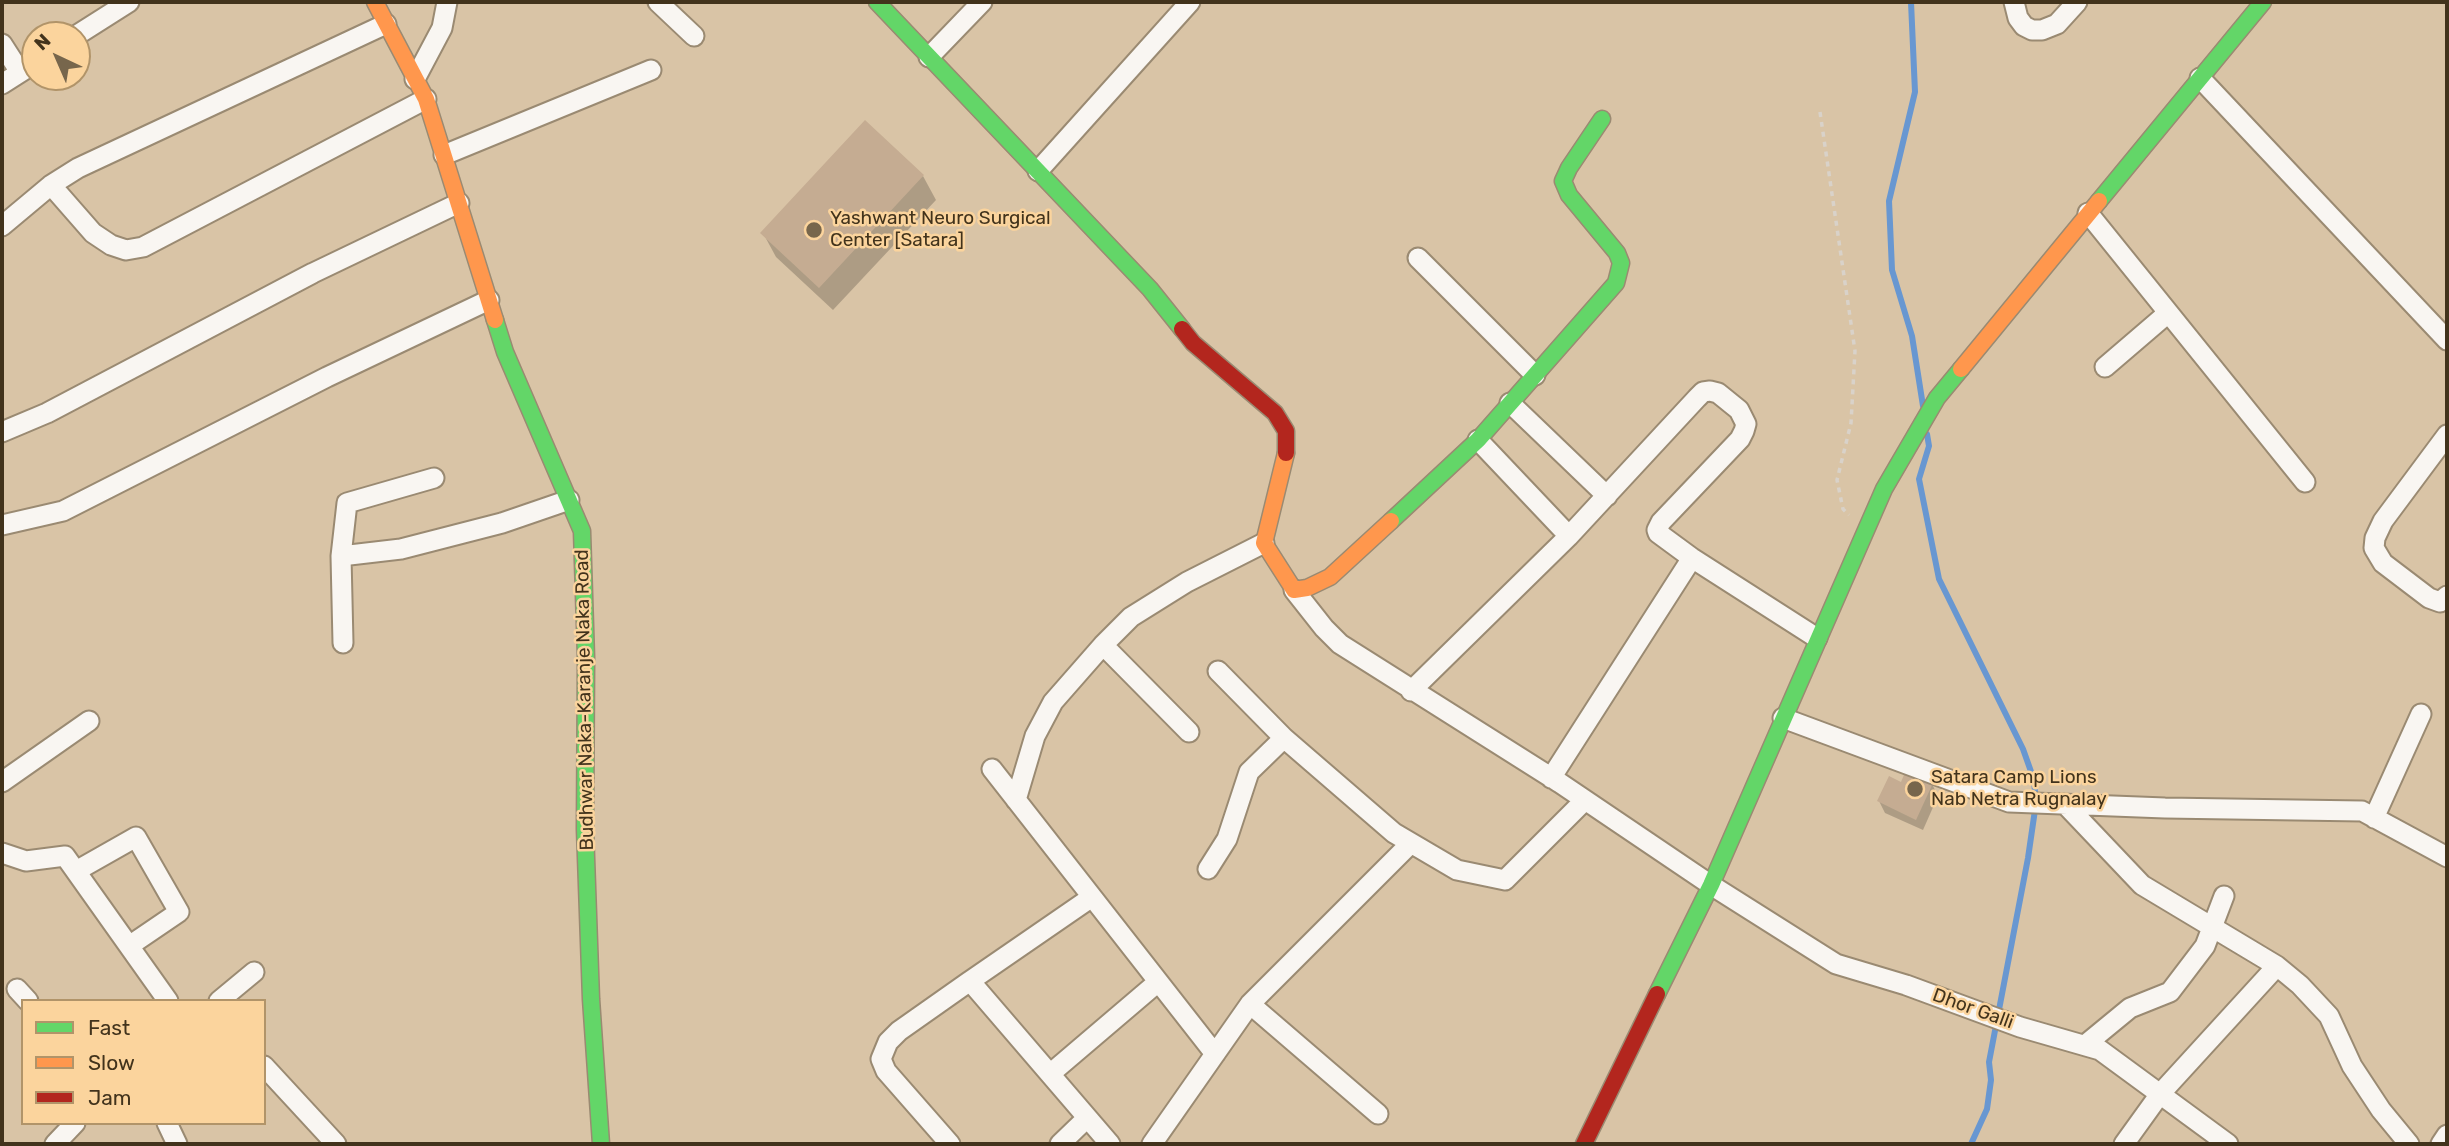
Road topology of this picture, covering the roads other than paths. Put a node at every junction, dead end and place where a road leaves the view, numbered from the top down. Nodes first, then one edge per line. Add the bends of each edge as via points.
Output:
1 (129, 2) edge
2 (375, 2) edge
3 (447, 2) edge
4 (658, 2) edge
5 (877, 2) edge
6 (982, 2) edge
7 (1190, 2) edge
8 (2014, 2) edge
9 (2077, 2) edge
10 (2263, 2) edge
11 (386, 24) junction
12 (91, 26) edge
13 (694, 36) dead end
14 (2, 44) edge
15 (929, 57) junction
16 (21, 61) edge
17 (651, 70) dead end
18 (21, 72) edge
19 (2200, 78) junction
20 (415, 79) junction
21 (2, 84) edge
22 (426, 99) junction
23 (1602, 119) dead end
24 (444, 155) junction
25 (1038, 171) junction
26 (51, 185) junction
27 (459, 203) junction
28 (2088, 213) junction
29 (2, 226) edge
30 (1418, 258) dead end
31 (489, 300) junction
32 (2168, 313) junction
33 (2447, 340) edge
34 (2105, 366) dead end
35 (1535, 375) junction
36 (1510, 403) junction
37 (2, 432) edge
38 (2447, 435) edge
39 (1478, 440) junction
40 (435, 478) dead end
41 (2305, 482) dead end
42 (1607, 496) junction
43 (569, 499) junction
44 (2, 526) edge
45 (1569, 536) junction
46 (1264, 544) junction
47 (341, 556) junction
48 (1692, 558) junction
49 (1294, 590) junction
50 (2447, 596) edge
51 (1817, 638) junction
52 (343, 643) dead end
53 (1103, 645) junction
54 (1218, 671) dead end
55 (1411, 691) junction
56 (2421, 714) dead end
57 (1783, 718) junction
58 (89, 721) dead end
59 (1189, 732) dead end
60 (1284, 738) junction
61 (992, 769) dead end
62 (1551, 778) junction
63 (2, 782) edge
64 (1016, 800) junction
65 (1585, 800) junction
66 (2065, 804) junction
67 (2374, 818) junction
68 (1410, 843) junction
69 (2, 853) edge
70 (2447, 857) edge
71 (1208, 869) dead end
72 (76, 871) junction
73 (1712, 885) junction
74 (2224, 896) dead end
75 (1092, 897) junction
76 (2213, 927) junction
77 (129, 946) junction
78 (2277, 965) junction
79 (254, 972) dead end
80 (970, 981) junction
81 (1158, 982) junction
82 (167, 999) edge
83 (221, 999) edge
84 (1250, 1004) junction
85 (2085, 1045) junction
86 (1215, 1054) junction
87 (266, 1068) edge
88 (1050, 1074) junction
89 (2160, 1094) junction
90 (1378, 1114) dead end
91 (1087, 1118) junction
92 (73, 1125) edge
93 (168, 1125) edge
94 (2447, 1135) edge
95 (55, 1144) edge
96 (177, 1144) edge
97 (336, 1144) edge
98 (601, 1144) edge
99 (950, 1144) edge
100 (1060, 1144) edge
101 (1110, 1144) edge
102 (1152, 1144) edge
103 (1584, 1144) edge
104 (2124, 1144) edge
105 (2228, 1144) edge
106 (2409, 1144) edge
107 (2441, 1144) edge

1 - 12 street
2 - 11 street, Budhwar Naka-Karanje Naka Road
3 - 20 street via 442,28
4 - 13 street
5 - 15 street
6 - 15 street
7 - 25 street
8 - 9 street via 2018,18 2032,30 2057,24
10 - 19 street
11 - 20 street, Budhwar Naka-Karanje Naka Road
11 - 26 street via 78,168
14 - 16 street
15 - 25 street
17 - 24 street
18 - 21 street
19 - 28 street
19 - 33 street
20 - 22 street, Budhwar Naka-Karanje Naka Road
22 - 24 street, Budhwar Naka-Karanje Naka Road
22 - 26 street via 143,247 126,250 93,233
23 - 35 street via 1563,181 1569,195 1617,253 1620,273
24 - 27 street, Budhwar Naka-Karanje Naka Road
25 - 46 street via 1150,289 1193,344 1275,413 1286,431 1287,449
26 - 29 street
27 - 31 street, Budhwar Naka-Karanje Naka Road
27 - 37 street
28 - 32 street
28 - 51 street via 1937,398 1884,489
30 - 35 street
31 - 43 street, Budhwar Naka-Karanje Naka Road via 505,352
31 - 44 street via 62,511
32 - 34 street
32 - 41 street
35 - 36 street
36 - 39 street
36 - 42 street
38 - 50 street via 2383,521 2374,548 2383,563 2429,598 2440,601
39 - 45 street
39 - 49 street via 1330,577
40 - 47 street via 347,503
42 - 45 street
42 - 48 street via 1703,392 1718,393 1739,410 1745,424 1740,439 1657,530
43 - 47 street via 502,523 401,549
43 - 98 street, Budhwar Naka-Karanje Naka Road via 582,531 585,829
45 - 55 street
46 - 49 street
46 - 53 street via 1187,582 1131,617
47 - 52 street
48 - 51 street
48 - 62 street
49 - 55 street, Dhor Galli via 1340,645
51 - 57 street
53 - 59 street
53 - 64 street via 1053,702 1035,736
54 - 60 street
55 - 62 street, Dhor Galli
56 - 67 street
57 - 66 street via 2009,802
57 - 73 street
58 - 63 street
60 - 68 street
60 - 71 street via 1249,772 1227,839
61 - 64 street
62 - 65 street, Dhor Galli
64 - 75 street
65 - 68 street via 1505,880 1457,870
65 - 73 street, Dhor Galli
66 - 67 street via 2362,811
66 - 76 street via 2141,885
67 - 70 street
68 - 84 street
69 - 72 street via 26,861 65,856
72 - 77 street
72 - 77 street via 135,837 179,912
73 - 85 street, Dhor Galli via 1836,964
73 - 103 street
74 - 76 street
75 - 80 street
75 - 81 street
76 - 78 street
76 - 85 street via 2205,946 2170,992 2130,1008
77 - 82 street
78 - 89 street
78 - 106 street via 2329,1016 2352,1066
79 - 83 street
80 - 88 street
80 - 99 street via 899,1031 881,1059 886,1071
81 - 86 street
81 - 88 street
84 - 86 street
84 - 90 street
85 - 89 street, Dhor Galli via 2100,1050
86 - 102 street
87 - 97 street
88 - 91 street
89 - 104 street
89 - 105 street, Dhor Galli
91 - 100 street
91 - 101 street
92 - 95 street
93 - 96 street
94 - 107 street

